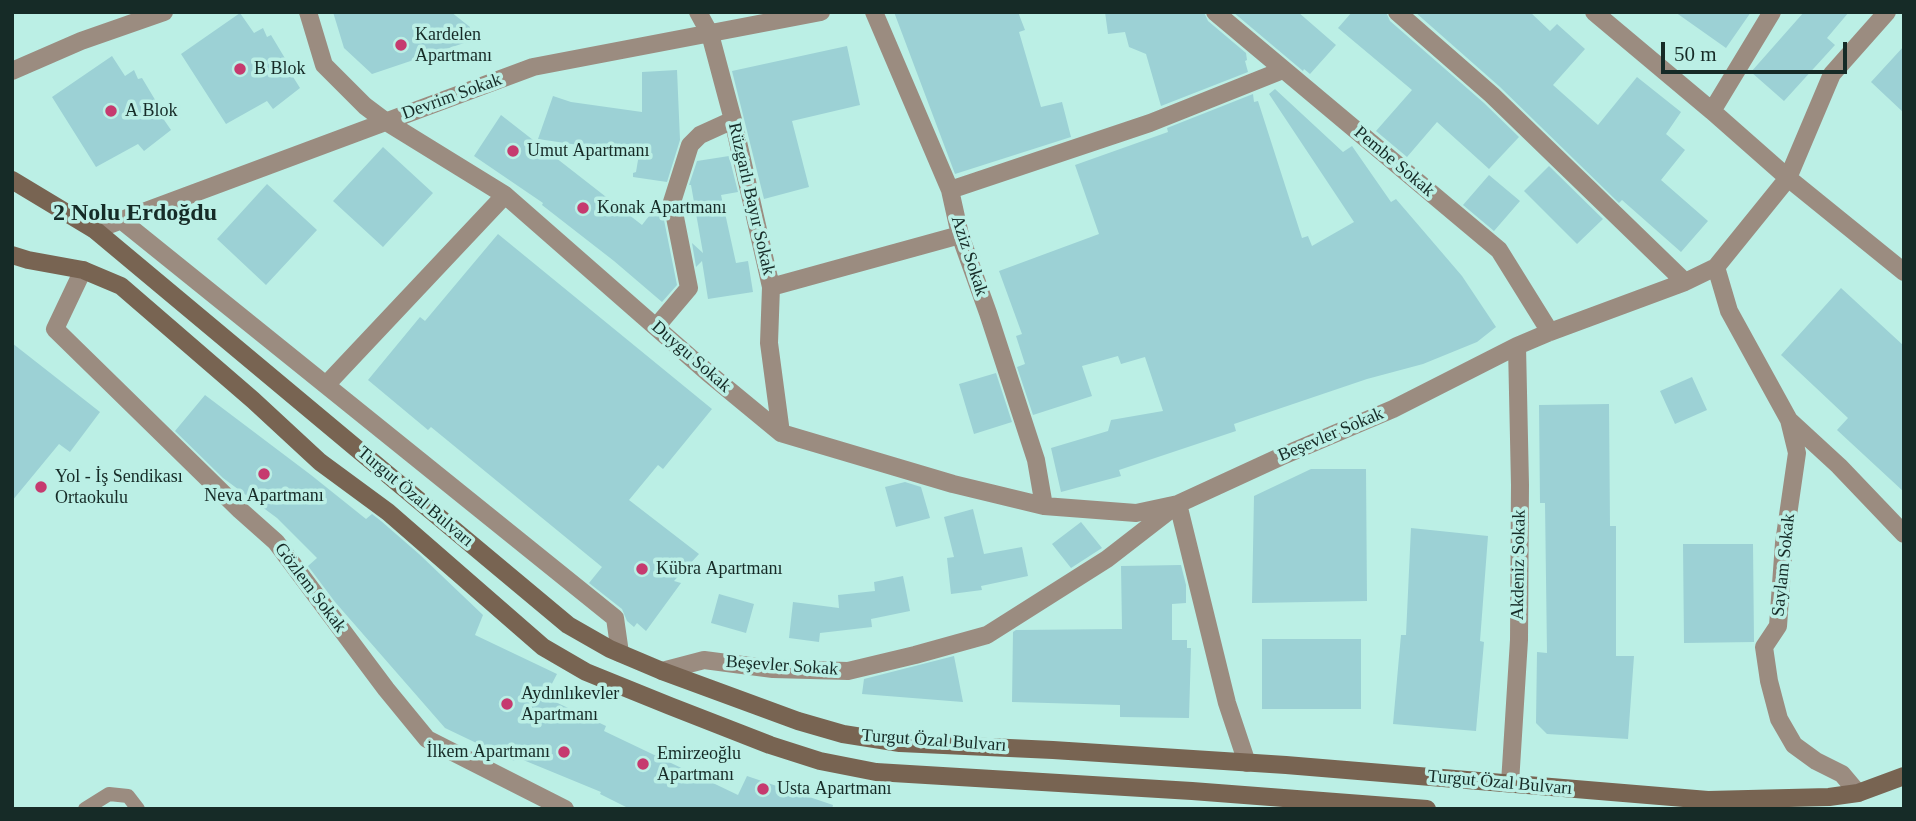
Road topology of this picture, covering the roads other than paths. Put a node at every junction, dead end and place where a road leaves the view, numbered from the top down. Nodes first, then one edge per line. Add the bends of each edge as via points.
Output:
1 (164, 12) edge
2 (308, 12) edge
3 (698, 12) edge
4 (821, 12) edge
5 (874, 12) edge
6 (1215, 12) edge
7 (1397, 12) edge
8 (1594, 12) edge
9 (1772, 12) edge
10 (1888, 12) edge
11 (710, 34) junction
12 (1283, 70) junction
13 (12, 71) edge
14 (1712, 111) junction
15 (733, 120) junction
16 (384, 121) junction
17 (1788, 178) junction
18 (12, 180) edge
19 (950, 190) junction
20 (505, 195) junction
21 (121, 220) junction
22 (96, 230) junction
23 (960, 235) junction
24 (12, 255) edge
25 (1716, 267) junction
26 (83, 270) junction
27 (1904, 272) edge
28 (1685, 282) junction
29 (771, 287) junction
30 (656, 327) junction
31 (1549, 332) junction
32 (1517, 346) junction
33 (326, 385) junction
34 (1789, 420) junction
35 (781, 433) junction
36 (1178, 504) junction
37 (1044, 506) junction
38 (1904, 534) edge
39 (620, 653) junction
40 (662, 671) junction
41 (1247, 763) junction
42 (1904, 776) edge
43 (1510, 783) junction
44 (1858, 793) junction
45 (85, 809) edge
46 (138, 809) edge
47 (565, 809) edge
48 (1427, 809) edge

1 - 13 street
2 - 16 street, Duygu Sokak via 324,65
3 - 11 street, Rüzgarlı Bayır Sokak
4 - 11 street, Devrim Sokak
5 - 19 street, Aziz Sokak
6 - 12 street, Pembe Sokak
7 - 28 street via 1492,95
8 - 14 street
9 - 14 street
10 - 17 street, Beşevler Sokak via 1832,74
11 - 15 street, Rüzgarlı Bayır Sokak
11 - 16 street, Devrim Sokak via 533,67
12 - 19 street via 1150,123
12 - 31 street, Pembe Sokak via 1499,250
14 - 17 street
15 - 29 street, Rüzgarlı Bayır Sokak
15 - 30 street via 700,135 691,145 672,202 689,288
16 - 20 street, Duygu Sokak
16 - 21 street, Devrim Sokak
17 - 25 street, Beşevler Sokak
17 - 27 street
18 - 22 street, Turgut Özal Bulvarı
19 - 23 street, Aziz Sokak
20 - 30 street, Duygu Sokak
20 - 33 street
21 - 22 street, Devrim Sokak
21 - 33 street
22 - 39 street, Turgut Özal Bulvarı via 568,625
23 - 29 street
23 - 37 street, Aziz Sokak via 1036,460
24 - 26 street, Turgut Özal Bulvarı
25 - 28 street, Beşevler Sokak
25 - 34 street via 1729,311
26 - 47 street, Gözlem Sokak via 55,329 276,541 427,739
26 - 48 street, Turgut Özal Bulvarı via 121,286 320,462 388,512 543,647 586,672 670,706 770,745 876,772
28 - 31 street, Beşevler Sokak
29 - 35 street, Rüzgarlı Bayır Sokak via 769,342
30 - 35 street, Duygu Sokak
31 - 32 street, Beşevler Sokak
32 - 36 street, Beşevler Sokak via 1393,409
32 - 43 street, Akdeniz Sokak via 1519,640
33 - 39 street via 615,618
34 - 38 street
34 - 44 street, Saylam Sokak via 1797,453 1778,626 1763,647 1769,681 1779,719 1794,745 1842,774
35 - 37 street, Duygu Sokak
36 - 37 street, Duygu Sokak via 1136,513
36 - 40 street, Beşevler Sokak via 1107,559 987,635 848,671 773,669 704,660
36 - 41 street via 1227,703
39 - 40 street, Turgut Özal Bulvarı
40 - 41 street, Turgut Özal Bulvarı via 798,721 900,743
41 - 43 street, Turgut Özal Bulvarı
42 - 44 street, Turgut Özal Bulvarı
43 - 44 street, Turgut Özal Bulvarı via 1708,800
45 - 46 lane via 109,794 128,796

